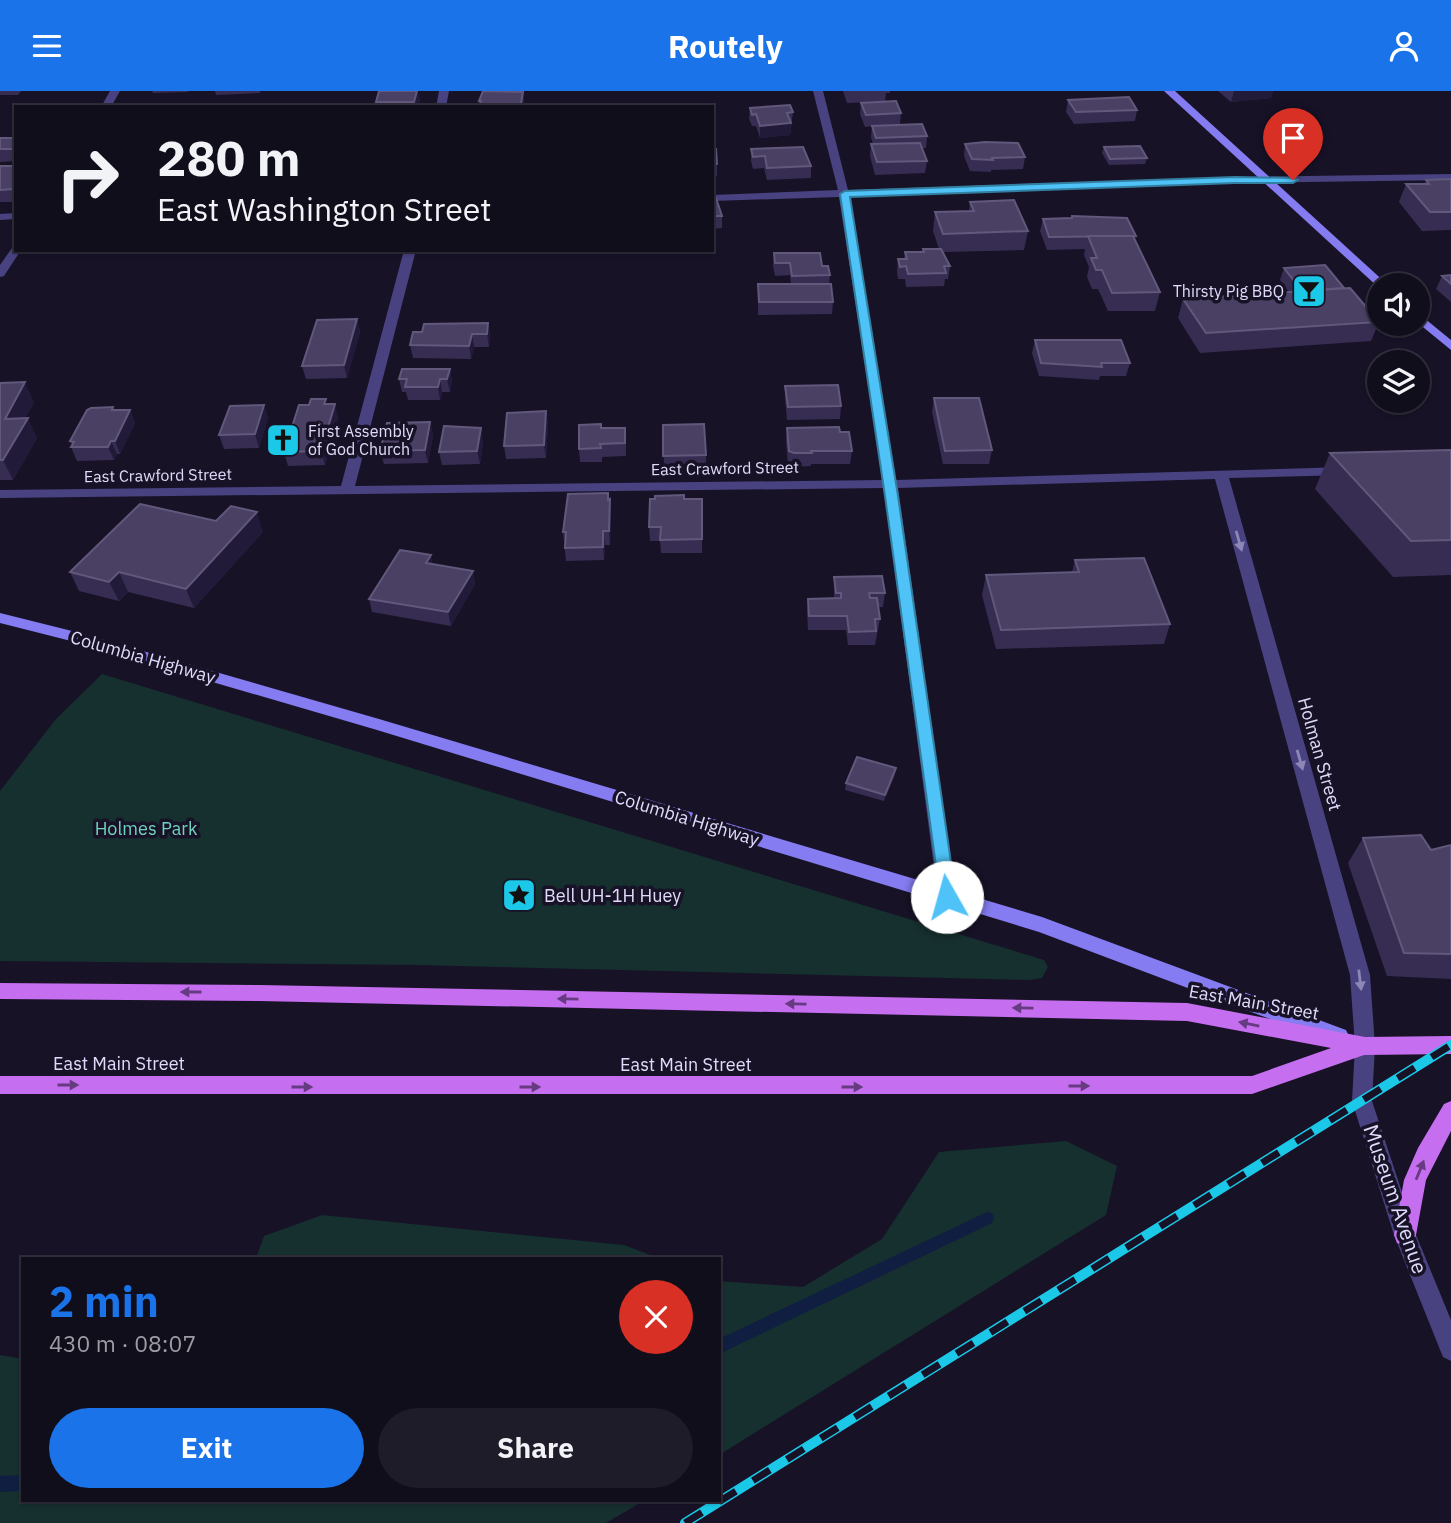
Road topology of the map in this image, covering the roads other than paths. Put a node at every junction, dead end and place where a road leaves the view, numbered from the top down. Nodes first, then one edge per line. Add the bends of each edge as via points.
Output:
1 (818, 91) edge
2 (1169, 91) edge
3 (1451, 177) edge
4 (1268, 181) junction
5 (845, 194) junction
6 (714, 198) edge
7 (15, 252) edge
8 (409, 252) edge
9 (1369, 273) edge
10 (0, 274) edge
11 (1430, 328) edge
12 (1451, 346) edge
13 (1356, 471) edge
14 (1221, 475) junction
15 (890, 484) junction
16 (347, 489) junction
17 (0, 495) edge
18 (0, 618) edge
19 (947, 897) junction
20 (0, 991) edge
21 (1451, 1045) edge
22 (1365, 1046) junction
23 (0, 1085) edge
24 (1451, 1111) edge
25 (1405, 1235) junction
26 (1451, 1349) edge

1 - 5 street
2 - 4 main road
3 - 4 street
4 - 5 street
4 - 9 main road
5 - 6 street
5 - 15 street
7 - 10 street
8 - 16 street
11 - 12 main road
13 - 14 street, East Crawford Street
14 - 15 street, East Crawford Street
14 -> 22 street, Holman Street via 1360,975
15 - 16 street, East Crawford Street
15 - 19 street
16 - 17 street, East Crawford Street
18 - 19 main road, Columbia Highway via 354,718
19 - 22 main road, Columbia Highway via 1042,925
22 -> 20 main road, East Main Street via 1187,1012
21 - 22 main road, East Main Street
23 -> 22 main road, East Main Street via 1252,1085
22 - 25 street, Museum Avenue via 1362,1101
25 -> 24 main road via 1415,1180
25 - 26 street, Museum Avenue

